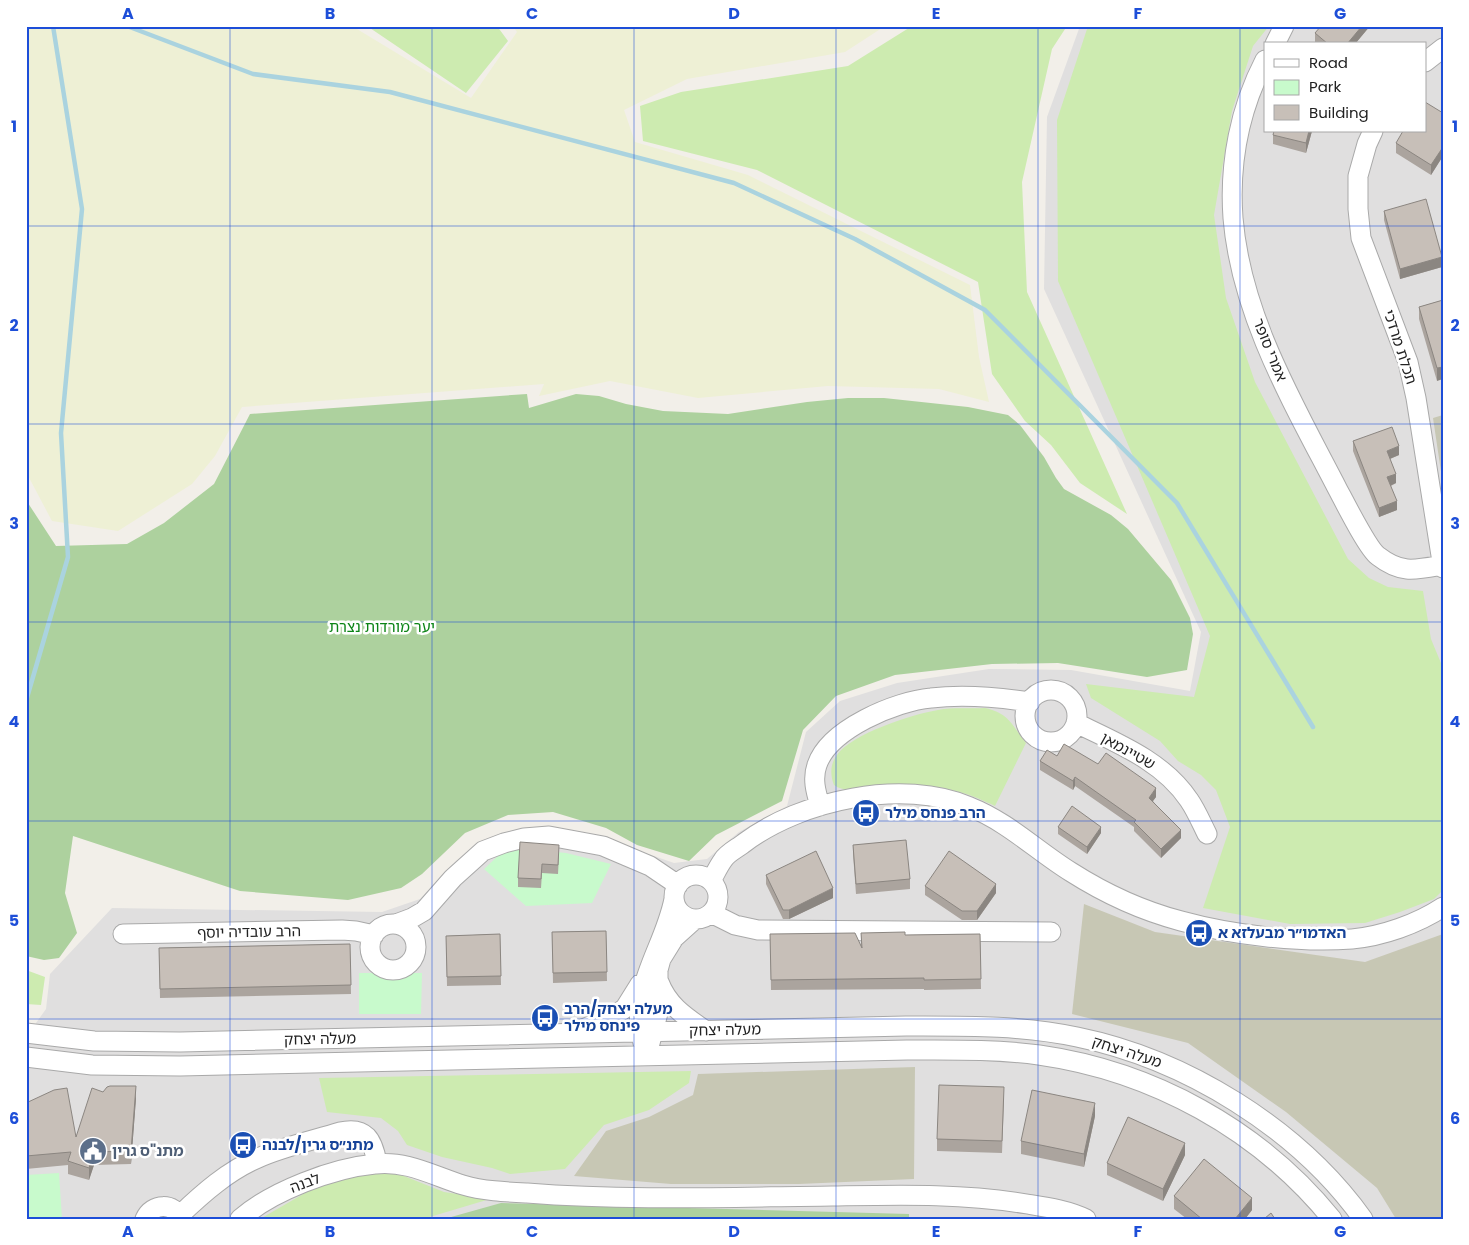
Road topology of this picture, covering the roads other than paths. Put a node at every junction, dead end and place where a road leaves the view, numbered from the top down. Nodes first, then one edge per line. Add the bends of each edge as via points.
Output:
1 (1284, 26) edge
2 (1275, 42) edge
3 (1443, 48) edge
4 (1426, 61) edge
5 (1264, 62) edge
6 (1373, 132) edge
7 (1442, 567) edge
8 (1030, 702) junction
9 (1076, 723) junction
10 (820, 806) junction
11 (1207, 834) dead end
12 (711, 881) junction
13 (676, 892) junction
14 (433, 902) junction
15 (1443, 907) edge
16 (703, 916) junction
17 (396, 924) junction
18 (1051, 932) dead end
19 (123, 934) dead end
20 (374, 935) junction
21 (416, 943) junction
22 (653, 976) junction
23 (706, 1031) junction
24 (647, 1032) junction
25 (26, 1033) edge
26 (571, 1034) junction
27 (646, 1056) junction
28 (26, 1057) edge
29 (377, 1163) junction
30 (180, 1217) edge
31 (145, 1219) edge
32 (240, 1219) edge
33 (1086, 1219) edge
34 (1332, 1219) edge
35 (1363, 1219) edge

1 - 2 street
3 - 4 street
5 - 7 street, אמרי סופר via 1242,113 1232,170 1233,217 1240,263 1253,307 1288,392 1375,555 1395,567 1416,570
6 - 7 street, תכלת מרדכי via 1358,176 1361,238 1414,389
8 - 9 street via 1044,692 1062,693 1075,706
8 - 9 street via 1027,725 1040,739 1048,742 1066,738
8 - 10 street via 960,696 929,698 876,714 852,727 822,754 814,787
9 - 11 street, שטיינמאן via 1149,760 1165,773 1189,799
10 - 12 street via 754,836 723,859
10 - 15 street via 878,795 906,794 969,806 995,819 1072,872 1110,893 1180,921 1230,932 1280,938 1354,939 1409,925
12 - 13 street via 702,876 686,877
12 - 16 street via 718,892 718,900 716,907
13 - 14 street via 650,866 603,846 549,836 524,838 483,851 453,878
13 - 16 street via 678,911 683,916
13 - 22 street
14 - 17 street via 424,911
14 - 21 street
16 - 18 street via 758,930
16 - 22 street via 674,938
17 - 20 street via 388,924
17 - 21 street via 409,930
19 - 20 street, הרב עובדיה יוסף via 342,930
20 - 21 street via 372,954 387,969 402,968 408,964 416,951
22 - 23 street via 669,1002
22 - 24 street via 642,987 640,1006
22 - 26 street via 614,1016
23 - 24 street, מעלה יצחק
23 - 35 street, מעלה יצחק via 982,1027 1040,1031 1106,1044 1195,1078 1248,1111 1316,1165
24 - 26 street, מעלה יצחק
24 - 27 street
25 - 26 street, מעלה יצחק via 129,1042
27 - 28 street, מעלה יצחק via 180,1066 92,1064
27 - 34 street, מעלה יצחק via 949,1050 1012,1052 1072,1060 1127,1075 1184,1099 1258,1147 1321,1204
29 - 30 street via 374,1148 366,1135 359,1131 340,1132 242,1165
29 - 32 street, לבנה via 334,1173 276,1194 254,1206
29 - 33 street, לבנה via 419,1168 466,1186 528,1193 665,1198 969,1196 1046,1207
30 - 31 street via 172,1208 162,1206 150,1211

